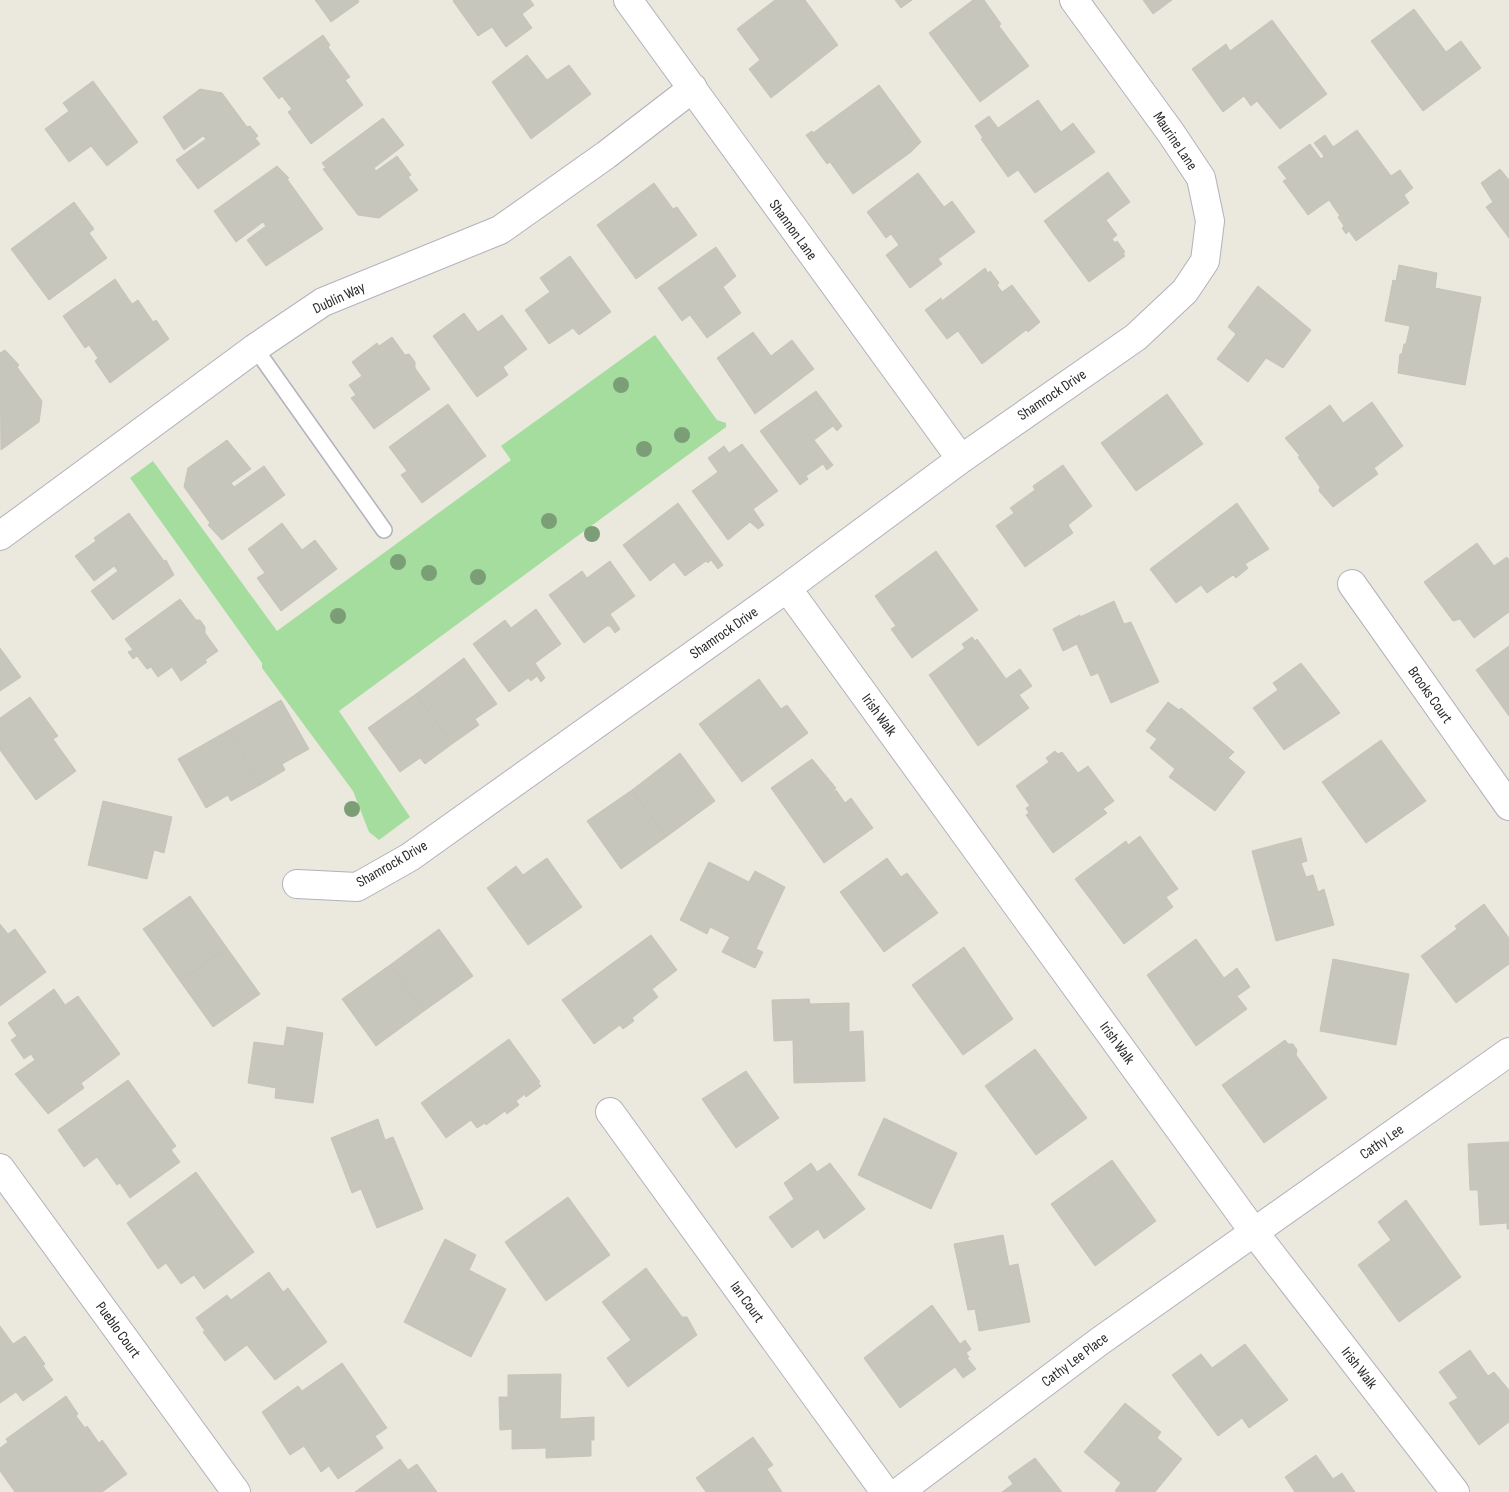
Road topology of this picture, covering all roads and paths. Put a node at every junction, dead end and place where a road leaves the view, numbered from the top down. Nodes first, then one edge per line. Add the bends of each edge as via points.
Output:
1 (628, 0) edge
2 (1074, 0) edge
3 (693, 88) junction
4 (1136, 338) joint
5 (255, 348) junction
6 (961, 459) junction
7 (384, 530) dead end
8 (0, 536) edge
9 (1352, 584) dead end
10 (788, 588) junction
11 (1509, 806) edge
12 (297, 884) dead end
13 (1509, 1052) edge
14 (610, 1112) dead end
15 (0, 1168) edge
16 (1254, 1232) junction
17 (236, 1492) edge
18 (885, 1492) edge
19 (899, 1492) edge
20 (1455, 1492) edge

1 - 3 street, Shannon Lane
2 - 4 street, Maurine Lane via 1201,178 1210,221 1205,261 1185,291
3 - 5 street, Dublin Way via 500,230 323,302
3 - 6 street, Shannon Lane
4 - 6 street, Shamrock Drive
5 - 7 lane
5 - 8 street, Dublin Way
6 - 10 street, Shamrock Drive
9 - 11 street, Brooks Court
10 - 12 street, Shamrock Drive via 410,857 357,887
10 - 16 street, Irish Walk
13 - 16 street, Cathy Lee
14 - 18 street, Ian Court
15 - 17 street, Pueblo Court
16 - 19 street, Cathy Lee Place via 1100,1341
16 - 20 street, Irish Walk

